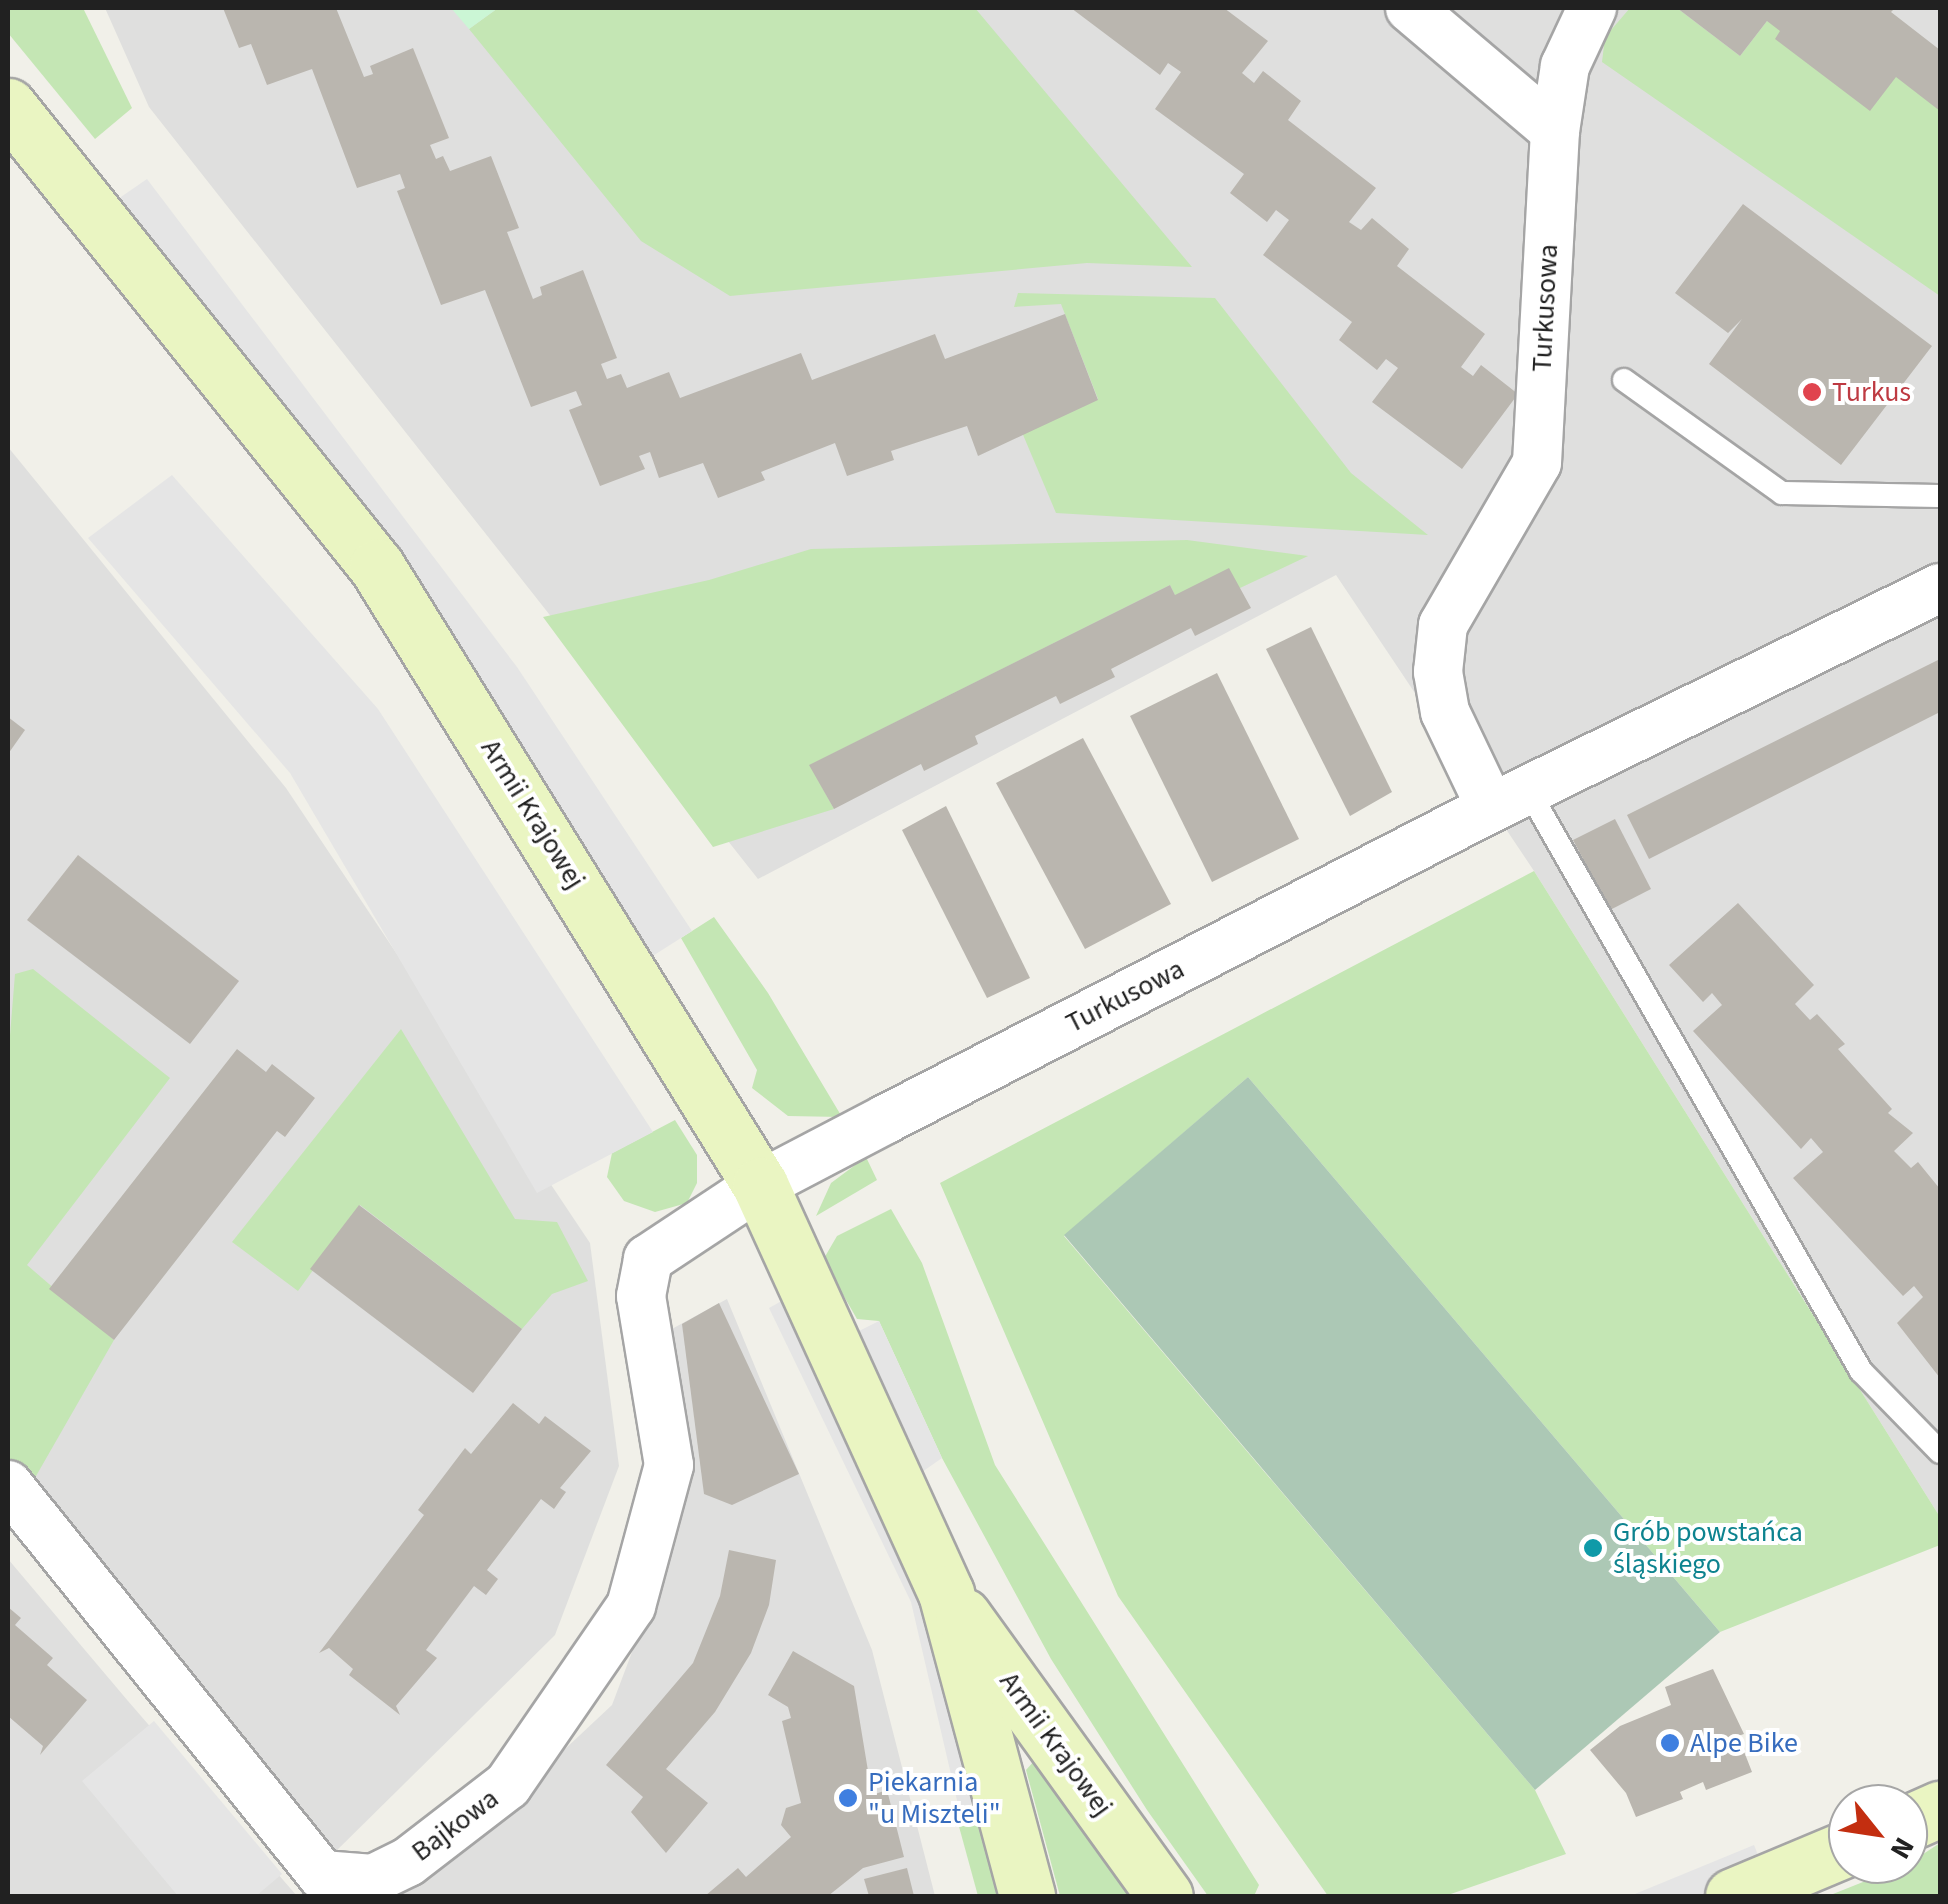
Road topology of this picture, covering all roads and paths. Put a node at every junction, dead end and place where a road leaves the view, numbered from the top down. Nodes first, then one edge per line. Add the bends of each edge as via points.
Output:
1 (1410, 8) edge
2 (1592, 8) edge
3 (8, 106) edge
4 (1555, 130) junction
5 (1624, 380) dead end
6 (1940, 496) edge
7 (1940, 588) edge
8 (1510, 799) junction
9 (760, 1186) junction
10 (1940, 1452) edge
11 (8, 1485) edge
12 (946, 1593) junction
13 (1828, 1856) edge
14 (328, 1886) edge
15 (1027, 1896) edge
16 (1164, 1896) edge
17 (1734, 1896) edge

1 - 4 street
2 - 4 street, Turkusowa via 1565,66
3 - 9 street, Armii Krajowej via 378,566
4 - 8 street, Turkusowa via 1537,462 1443,626 1438,672 1445,712
5 - 6 lane via 1782,493
7 - 8 street, Turkusowa
8 - 9 street, Turkusowa
8 - 10 lane via 1861,1371
9 - 12 street, Armii Krajowej
9 - 14 street, Bajkowa via 648,1259 641,1296 669,1465 631,1606 508,1784 390,1871
11 - 14 street, Bajkowa
12 - 15 street, Armii Krajowej
12 - 16 street, Armii Krajowej
13 - 17 street

